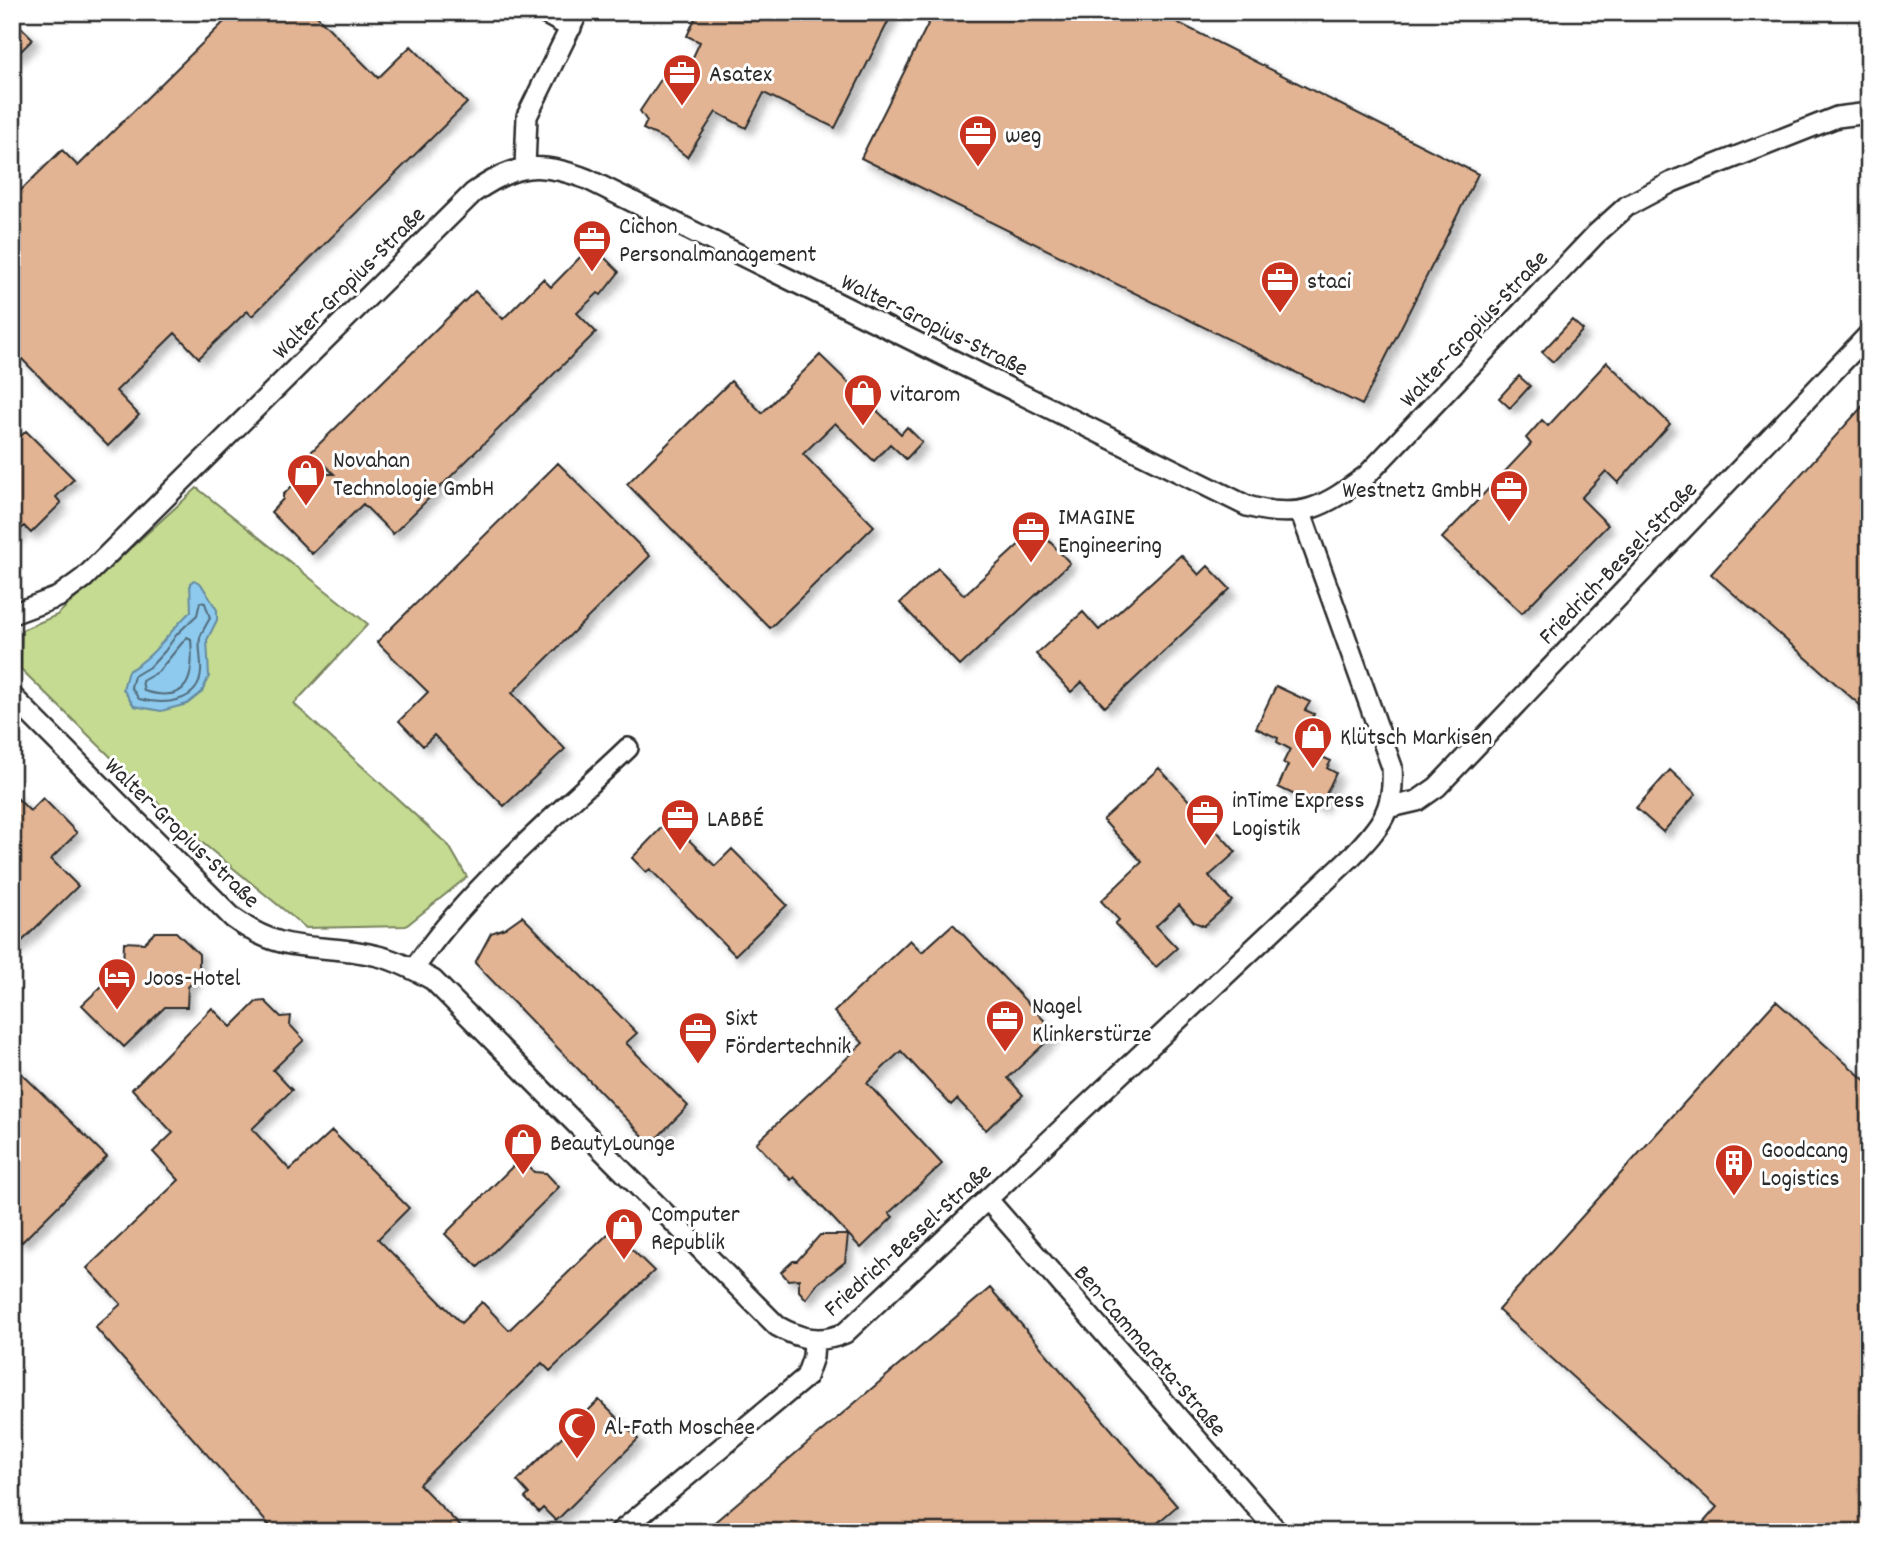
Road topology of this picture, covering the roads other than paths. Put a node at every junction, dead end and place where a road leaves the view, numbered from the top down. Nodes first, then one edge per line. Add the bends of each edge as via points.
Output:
1 (542, 12) edge
2 (574, 20) edge
3 (1869, 113) edge
4 (525, 167) junction
5 (1869, 334) edge
6 (1301, 513) junction
7 (12, 614) edge
8 (12, 696) edge
9 (628, 748) dead end
10 (1391, 807) junction
11 (414, 969) junction
12 (988, 1200) junction
13 (814, 1340) junction
14 (620, 1532) edge
15 (1278, 1532) edge

1 - 2 street
2 - 4 street via 527,116
3 - 6 street, Walter-Gropius-Straße via 1837,117 1672,182 1627,206 1366,476 1334,500
4 - 6 street, Walter-Gropius-Straße via 559,168 587,179 1247,506
4 - 7 street, Walter-Gropius-Straße via 497,176 473,193 84,578 58,597
5 - 10 street, Friedrich-Bessel-Straße via 1437,787 1417,801
6 - 10 street via 1392,766
8 - 11 street, Walter-Gropius-Straße via 250,931 296,948 378,956
9 - 11 street via 480,892 432,942
10 - 12 street, Friedrich-Bessel-Straße via 1352,856
11 - 13 street, Friedrich-Bessel-Straße via 461,1007 777,1326
12 - 13 street, Friedrich-Bessel-Straße via 845,1333
12 - 15 street, Ben-Cammarata-Straße
13 - 14 street via 806,1377

